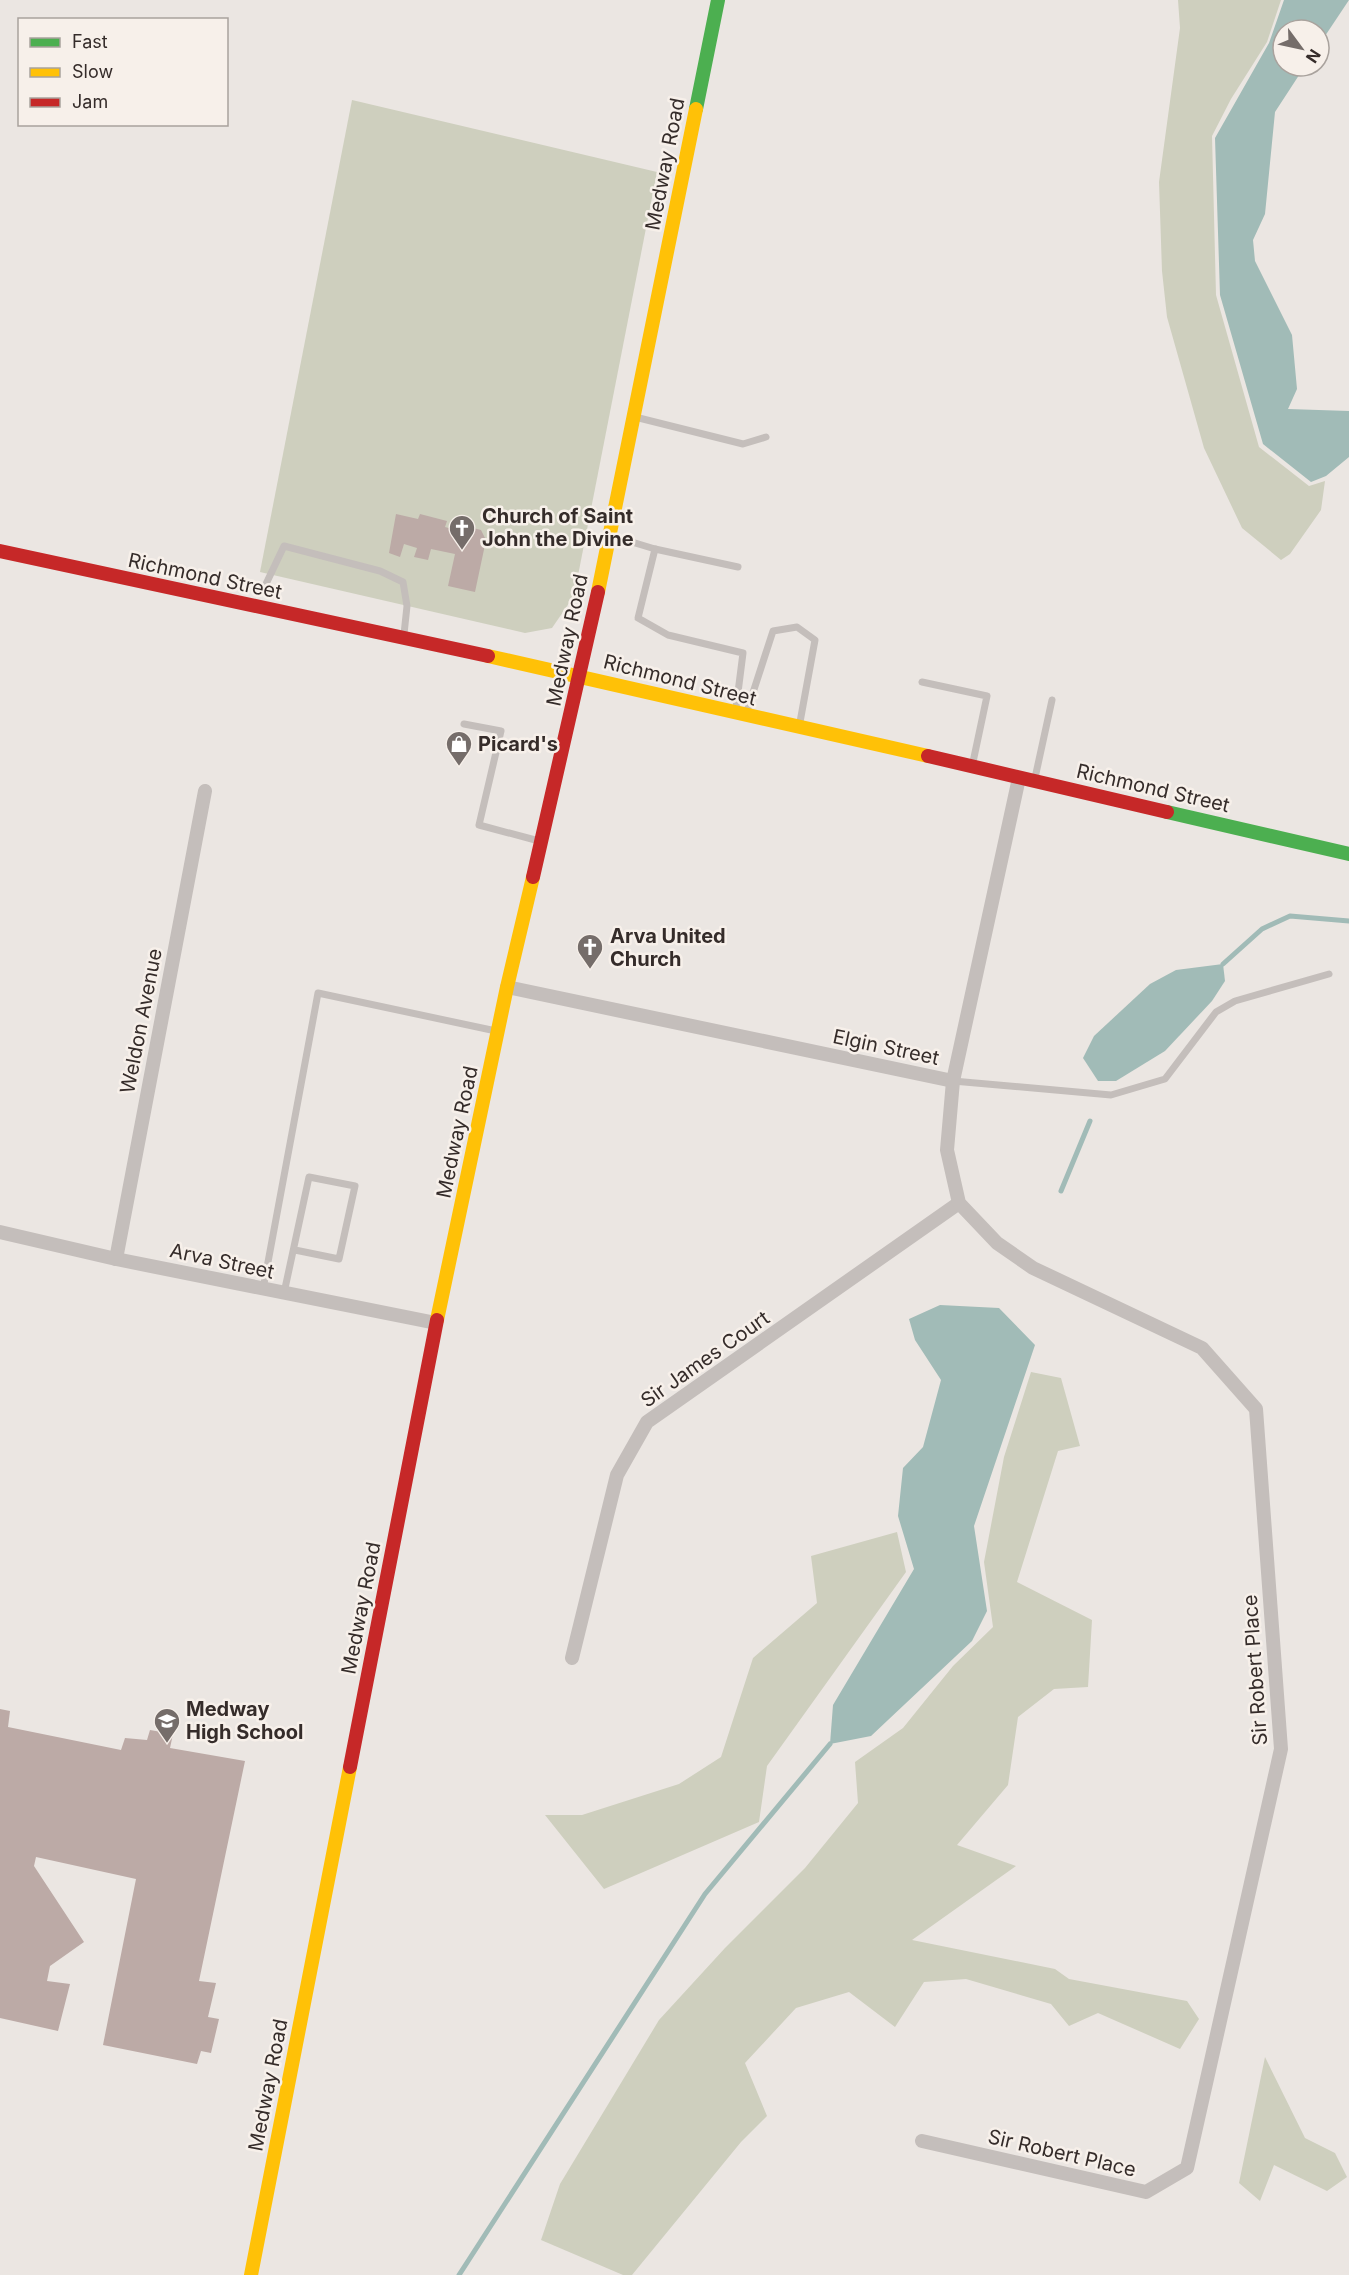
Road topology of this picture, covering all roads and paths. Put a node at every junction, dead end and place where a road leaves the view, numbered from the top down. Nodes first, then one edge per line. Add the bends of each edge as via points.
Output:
1 (718, 0) edge
2 (635, 417) junction
3 (766, 437) dead end
4 (609, 535) junction
5 (655, 549) junction
6 (0, 551) edge
7 (738, 567) dead end
8 (266, 586) dead end
9 (404, 639) junction
10 (581, 676) junction
11 (922, 682) dead end
12 (1052, 700) dead end
13 (740, 714) junction
14 (464, 724) dead end
15 (799, 728) junction
16 (972, 767) junction
17 (1019, 778) junction
18 (1035, 781) junction
19 (205, 791) dead end
20 (542, 842) junction
21 (1349, 854) edge
22 (1329, 974) dead end
23 (507, 987) junction
24 (498, 1032) junction
25 (953, 1081) junction
26 (959, 1203) junction
27 (0, 1232) edge
28 (295, 1250) junction
29 (116, 1259) junction
30 (263, 1289) junction
31 (284, 1293) junction
32 (436, 1323) junction
33 (572, 1658) dead end
34 (922, 2141) dead end
35 (251, 2275) edge

1 - 2 main road, Medway Road
2 - 3 lane via 743,444
2 - 4 main road, Medway Road
4 - 5 lane
4 - 10 main road, Medway Road
5 - 7 lane
5 - 13 lane via 638,618 668,635 743,653
6 - 9 main road, Richmond Street
8 - 9 lane via 284,546 380,571 403,582 407,606
9 - 10 main road, Richmond Street
10 - 13 main road, Richmond Street
10 - 20 main road, Medway Road
11 - 16 lane via 987,696
12 - 18 lane
13 - 15 main road, Richmond Street
13 - 15 lane via 773,631 797,627 815,640
14 - 20 lane via 501,731 479,825
15 - 16 main road, Richmond Street
16 - 17 main road, Richmond Street
17 - 18 main road, Richmond Street
17 - 25 street, Elgin Street
18 - 21 main road, Richmond Street
19 - 29 street, Weldon Avenue
20 - 23 main road, Medway Road
22 - 25 lane via 1235,1001 1216,1012 1165,1078 1112,1095
23 - 24 main road, Medway Road
23 - 25 street, Elgin Street
24 - 30 lane via 318,993
24 - 32 main road, Medway Road
25 - 26 street via 947,1150
26 - 33 street, Sir James Court via 648,1422 617,1475
26 - 34 street, Sir Robert Place via 997,1243 1034,1268 1202,1348 1256,1409 1281,1749 1187,2168 1146,2192
27 - 29 street, Arva Street
28 - 28 lane via 309,1177 354,1186 339,1260
28 - 31 lane
29 - 30 street, Arva Street
30 - 31 street, Arva Street
31 - 32 street, Arva Street
32 - 35 main road, Medway Road

